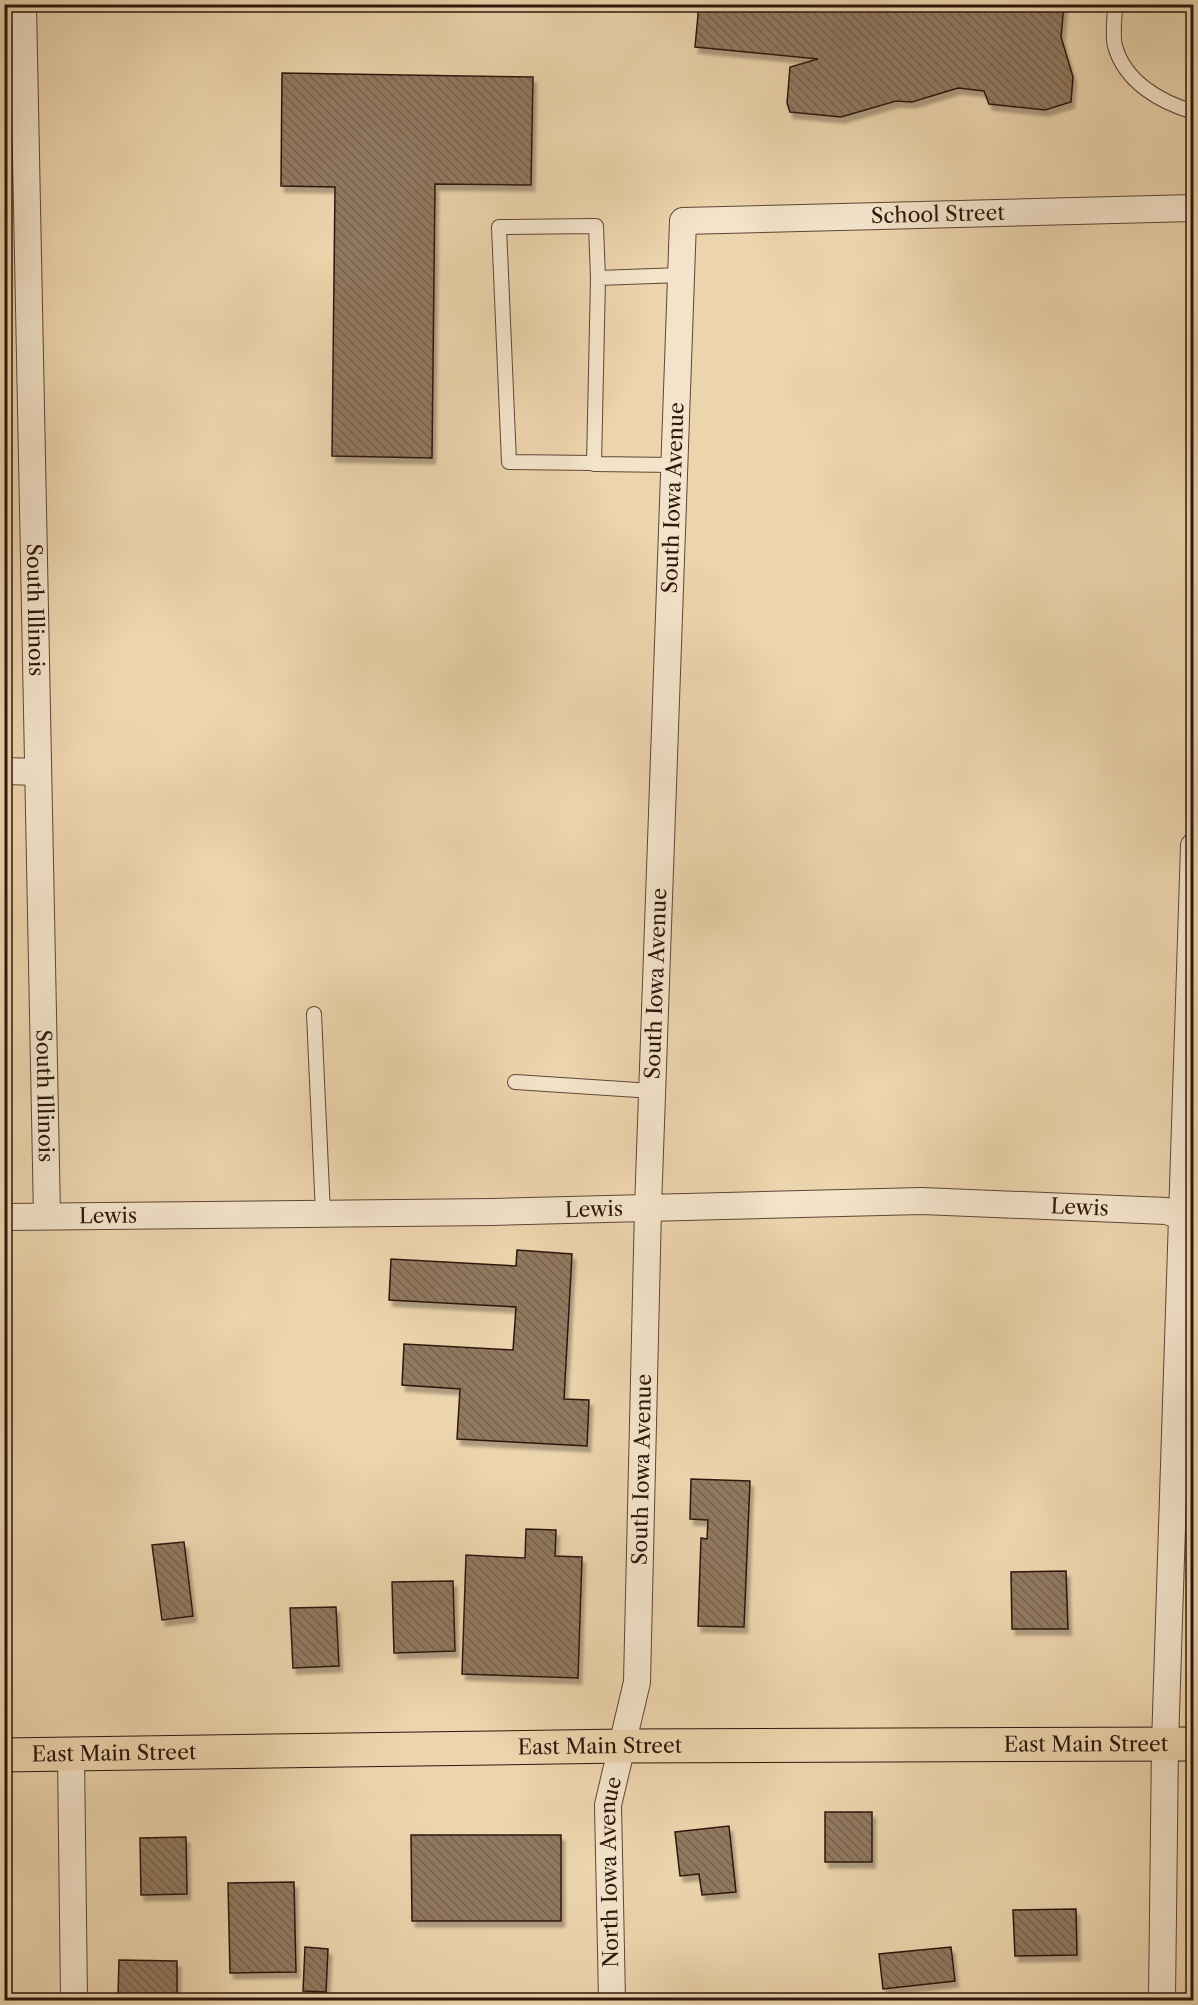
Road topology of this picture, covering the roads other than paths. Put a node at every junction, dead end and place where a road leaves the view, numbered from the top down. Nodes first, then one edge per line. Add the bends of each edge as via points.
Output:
1 (23, 4) edge
2 (1115, 4) edge
3 (1194, 112) edge
4 (1194, 208) edge
5 (683, 221) joint
6 (681, 275) junction
7 (598, 278) junction
8 (594, 463) junction
9 (674, 465) junction
10 (4, 771) edge
11 (38, 772) junction
12 (1194, 846) edge
13 (314, 1014) dead end
14 (515, 1082) dead end
15 (653, 1091) junction
16 (648, 1208) junction
17 (323, 1214) junction
18 (47, 1216) junction
19 (4, 1217) edge
20 (1188, 1217) edge
21 (1179, 1744) edge
22 (623, 1746) junction
23 (4, 1755) edge
24 (71, 1755) junction
25 (74, 2001) edge
26 (612, 2001) edge
27 (1162, 2001) edge

1 - 11 street, South Illinois
2 - 3 lane via 1114,45 1129,74 1156,98
4 - 5 street, School Street
5 - 6 street, South Iowa Avenue
6 - 7 lane
6 - 9 street, South Iowa Avenue
7 - 8 lane
7 - 8 lane via 596,226 499,226 509,462
8 - 9 lane
9 - 15 street, South Iowa Avenue
10 - 11 street
11 - 18 street, South Illinois
12 - 20 street
13 - 17 lane
14 - 15 lane
15 - 16 street, South Iowa Avenue
16 - 17 street, Lewis
16 - 20 street, Lewis via 922,1201 1166,1211
16 - 22 street, South Iowa Avenue via 637,1682
17 - 18 street, Lewis
18 - 19 street, Lewis
20 - 21 street
21 - 22 main road, East Main Street
21 - 27 street
22 - 24 main road, East Main Street
22 - 26 street, North Iowa Avenue via 608,1805
23 - 24 main road, East Main Street
24 - 25 street

